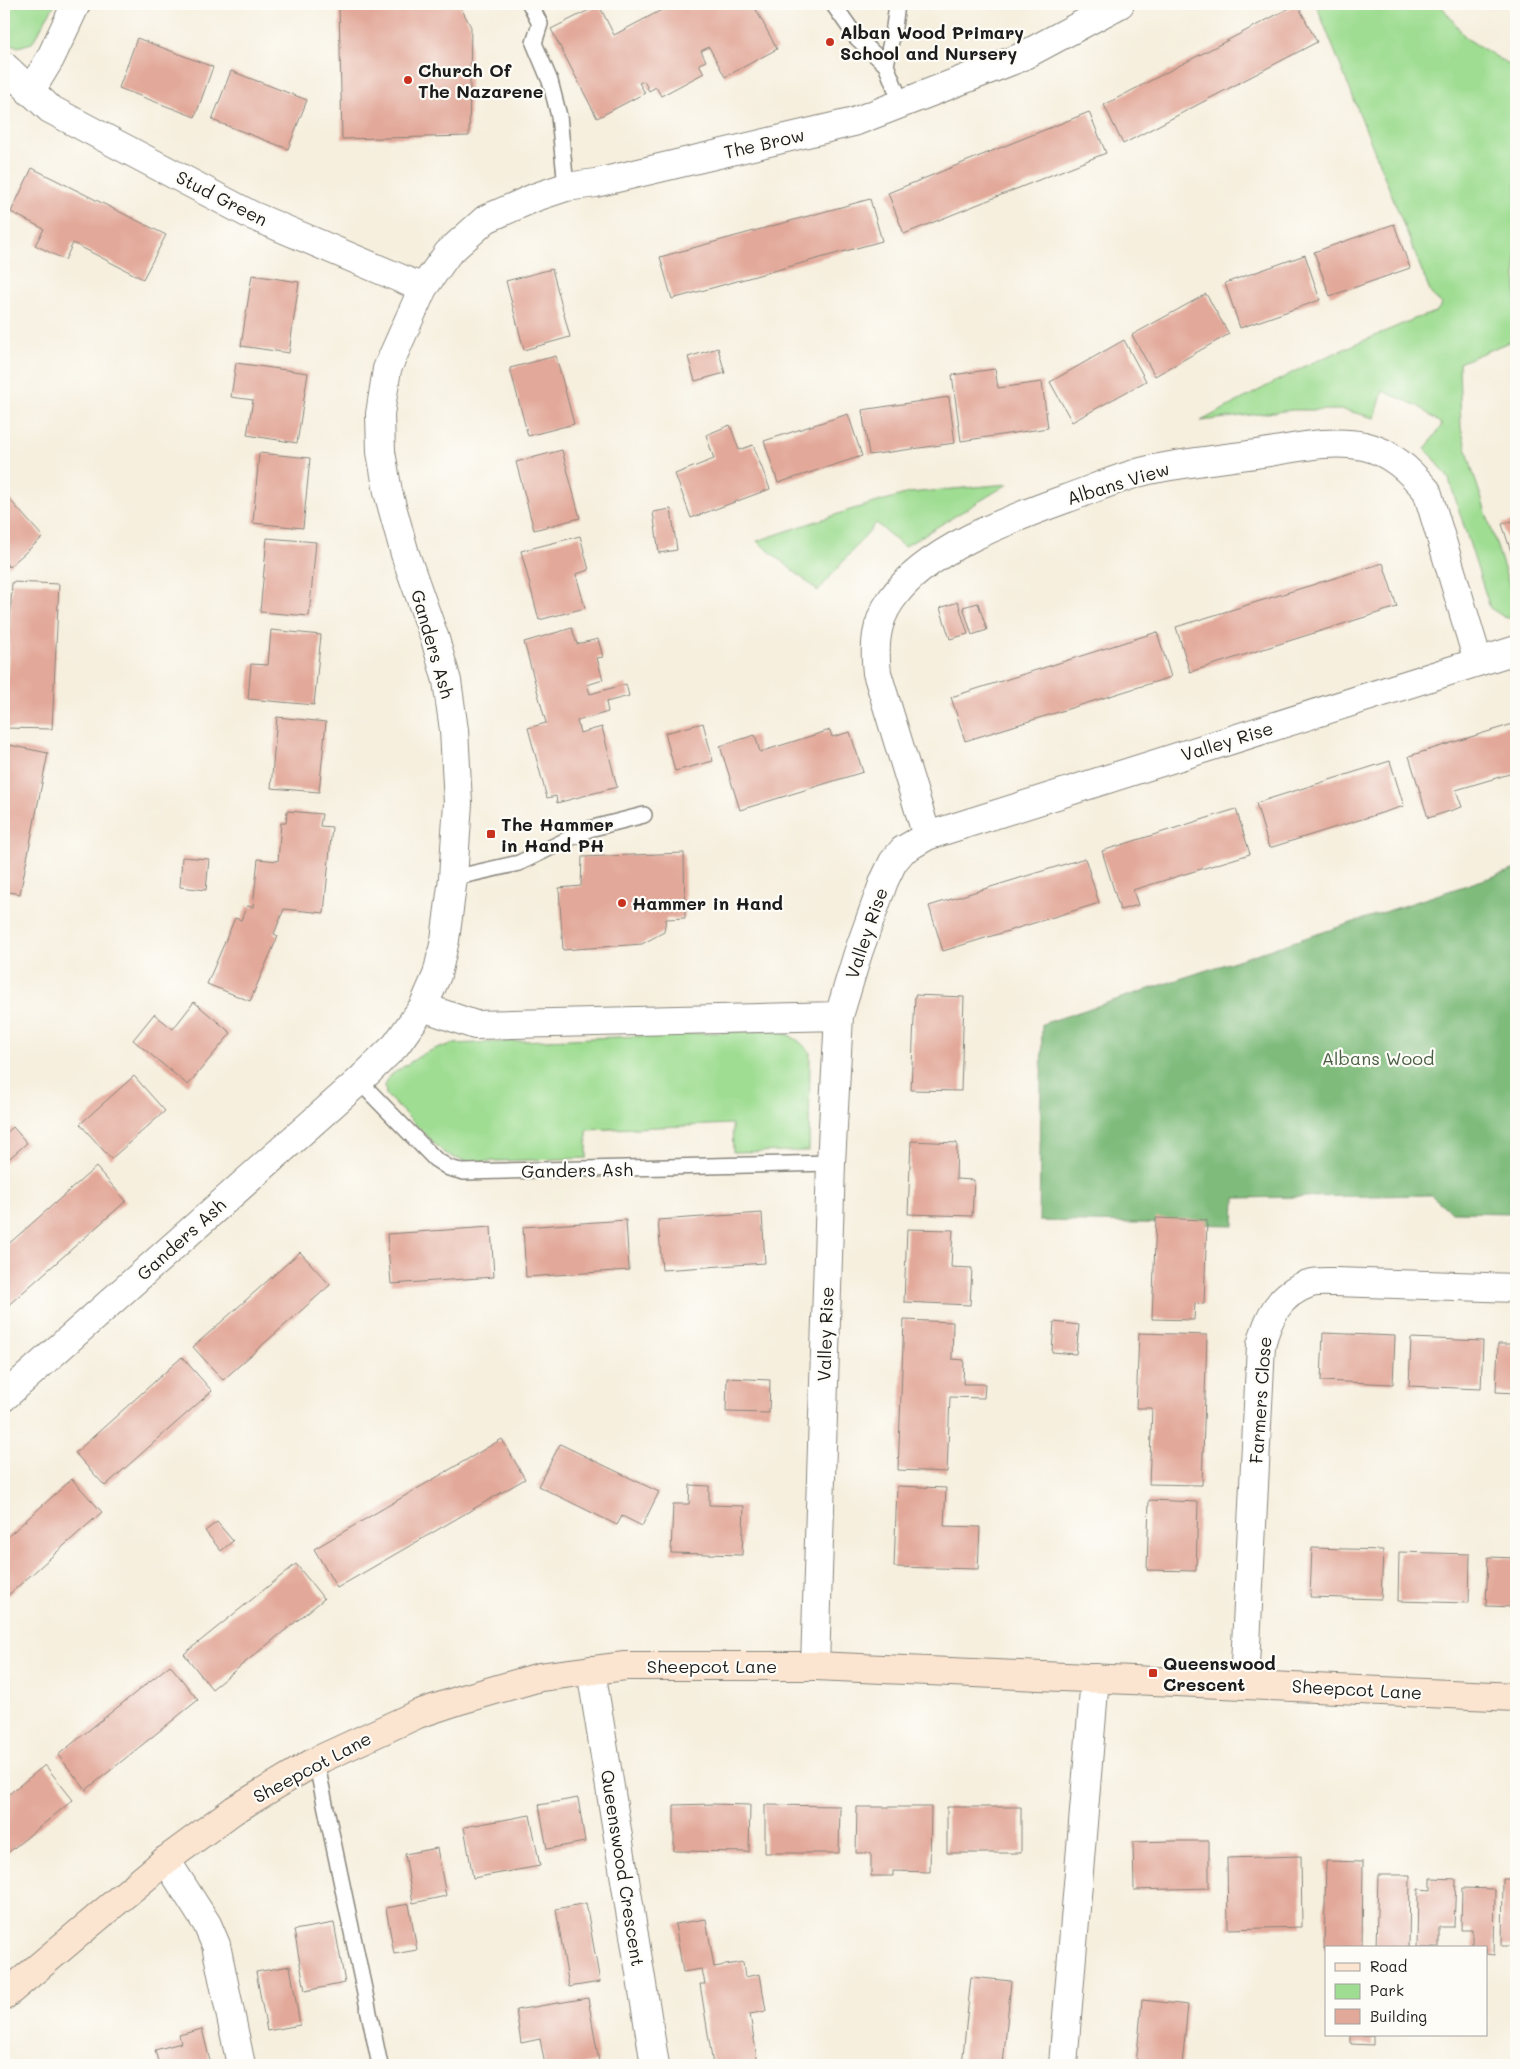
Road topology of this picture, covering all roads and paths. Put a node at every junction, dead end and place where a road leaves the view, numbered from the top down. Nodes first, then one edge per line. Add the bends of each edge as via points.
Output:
1 (76, 4) edge
2 (530, 4) edge
3 (833, 4) edge
4 (897, 4) edge
5 (1120, 4) edge
6 (886, 65) junction
7 (4, 66) edge
8 (30, 92) junction
9 (902, 105) junction
10 (566, 187) junction
11 (423, 288) junction
12 (1516, 650) edge
13 (1478, 661) junction
14 (644, 815) dead end
15 (927, 836) junction
16 (453, 878) junction
17 (423, 1007) junction
18 (839, 1016) junction
19 (359, 1081) junction
20 (831, 1164) junction
21 (1516, 1288) edge
22 (4, 1397) edge
23 (815, 1666) junction
24 (591, 1670) junction
25 (1095, 1678) junction
26 (1244, 1685) junction
27 (1516, 1697) edge
28 (316, 1761) junction
29 (166, 1860) junction
30 (4, 1996) edge
31 (241, 2065) edge
32 (380, 2065) edge
33 (655, 2065) edge
34 (1063, 2065) edge

1 - 8 street
2 - 10 lane via 540,24 534,43 550,81 559,116
3 - 6 lane via 857,38
4 - 6 lane
5 - 9 street, The Brow via 1019,58
6 - 9 lane
7 - 8 street, Stud Green
8 - 11 street, Stud Green via 50,109 251,215
9 - 10 street, The Brow via 854,122 596,184
10 - 11 street, The Brow via 486,219 448,253
11 - 16 street, Ganders Ash via 387,369 380,414 380,452 405,554 447,681 454,730 458,804
12 - 13 street, Valley Rise
13 - 15 street, Valley Rise
13 - 15 street, Albans View via 1427,491 1408,469 1390,457 1365,446 1333,443 1153,469 1117,480 1020,516 954,546 915,573 890,600 878,625 874,648 877,673
14 - 16 lane via 588,829 519,863
15 - 18 street, Valley Rise via 903,850 893,862 858,953
16 - 17 street, Ganders Ash via 437,976
17 - 18 street via 475,1025
17 - 19 street, Ganders Ash via 396,1045
18 - 20 street, Valley Rise
19 - 20 lane, Ganders Ash via 435,1159 464,1172
19 - 22 street, Ganders Ash
20 - 23 street, Valley Rise
21 - 26 street, Farmers Close via 1336,1282 1309,1284 1293,1291 1278,1305 1267,1322 1261,1345
23 - 24 street, Sheepcot Lane via 625,1666
23 - 25 street, Sheepcot Lane
24 - 28 street, Sheepcot Lane via 540,1677 460,1700 418,1714
24 - 33 street, Queenswood Crescent
25 - 26 street, Sheepcot Lane
25 - 34 street
26 - 27 street, Sheepcot Lane
28 - 29 street, Sheepcot Lane via 234,1810
28 - 32 lane
29 - 30 street, Sheepcot Lane
29 - 31 street via 207,1924 216,1945

